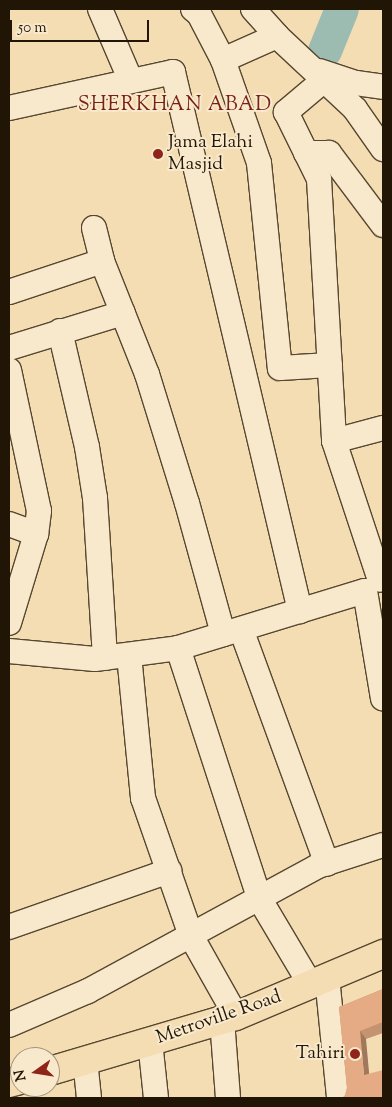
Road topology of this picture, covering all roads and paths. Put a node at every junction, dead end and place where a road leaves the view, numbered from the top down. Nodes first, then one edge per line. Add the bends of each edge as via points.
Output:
1 (100, 9) edge
2 (193, 9) edge
3 (253, 9) edge
4 (277, 36) junction
5 (223, 60) junction
6 (317, 74) junction
7 (131, 82) junction
8 (383, 87) edge
9 (9, 108) edge
10 (383, 149) edge
11 (306, 153) junction
12 (383, 224) edge
13 (94, 228) dead end
14 (102, 261) junction
15 (9, 292) edge
16 (123, 313) junction
17 (60, 331) junction
18 (9, 348) edge
19 (330, 365) junction
20 (9, 370) edge
21 (383, 428) edge
22 (334, 441) junction
23 (9, 524) edge
24 (36, 534) junction
25 (380, 580) dead end
26 (300, 611) junction
27 (9, 623) edge
28 (232, 632) junction
29 (178, 648) junction
30 (9, 652) edge
31 (129, 655) junction
32 (105, 658) junction
33 (383, 699) edge
34 (383, 845) edge
35 (327, 864) junction
36 (169, 871) junction
37 (259, 898) junction
38 (9, 927) edge
39 (191, 936) junction
40 (383, 954) edge
41 (319, 981) junction
42 (229, 1018) junction
43 (9, 1025) edge
44 (150, 1041) junction
45 (85, 1060) junction
46 (60, 1068) edge
47 (89, 1098) edge
48 (156, 1098) edge
49 (228, 1098) edge
50 (339, 1098) edge

1 - 7 street
2 - 5 street via 199,14
3 - 4 street
4 - 5 street
4 - 6 street
5 - 19 street via 259,163 280,368
6 - 8 street
6 - 10 street via 355,109
6 - 11 street via 286,112
7 - 9 street
7 - 26 street via 173,72
11 - 12 street via 330,153
11 - 19 street via 319,179
13 - 14 street
14 - 15 street
14 - 16 street
16 - 17 street
16 - 28 street via 150,383
17 - 18 street
17 - 32 street via 87,447 94,498
19 - 22 street
20 - 24 street via 39,511
21 - 22 street
22 - 25 street
23 - 24 street
24 - 27 street
26 - 28 street
26 - 33 street via 365,591
28 - 29 street
28 - 35 street
29 - 31 street
29 - 37 street
30 - 32 street
31 - 32 street
31 - 36 street via 143,798
34 - 35 street
35 - 37 street
36 - 38 street
36 - 39 street
37 - 39 street
37 - 41 street
39 - 42 street
39 - 43 street via 88,991
40 - 41 main road, Metroville Road
41 - 42 main road, Metroville Road
41 - 50 street
42 - 44 main road, Metroville Road
42 - 49 street
44 - 45 main road, Metroville Road
44 - 48 street
45 - 46 main road, Metroville Road
45 - 47 street

